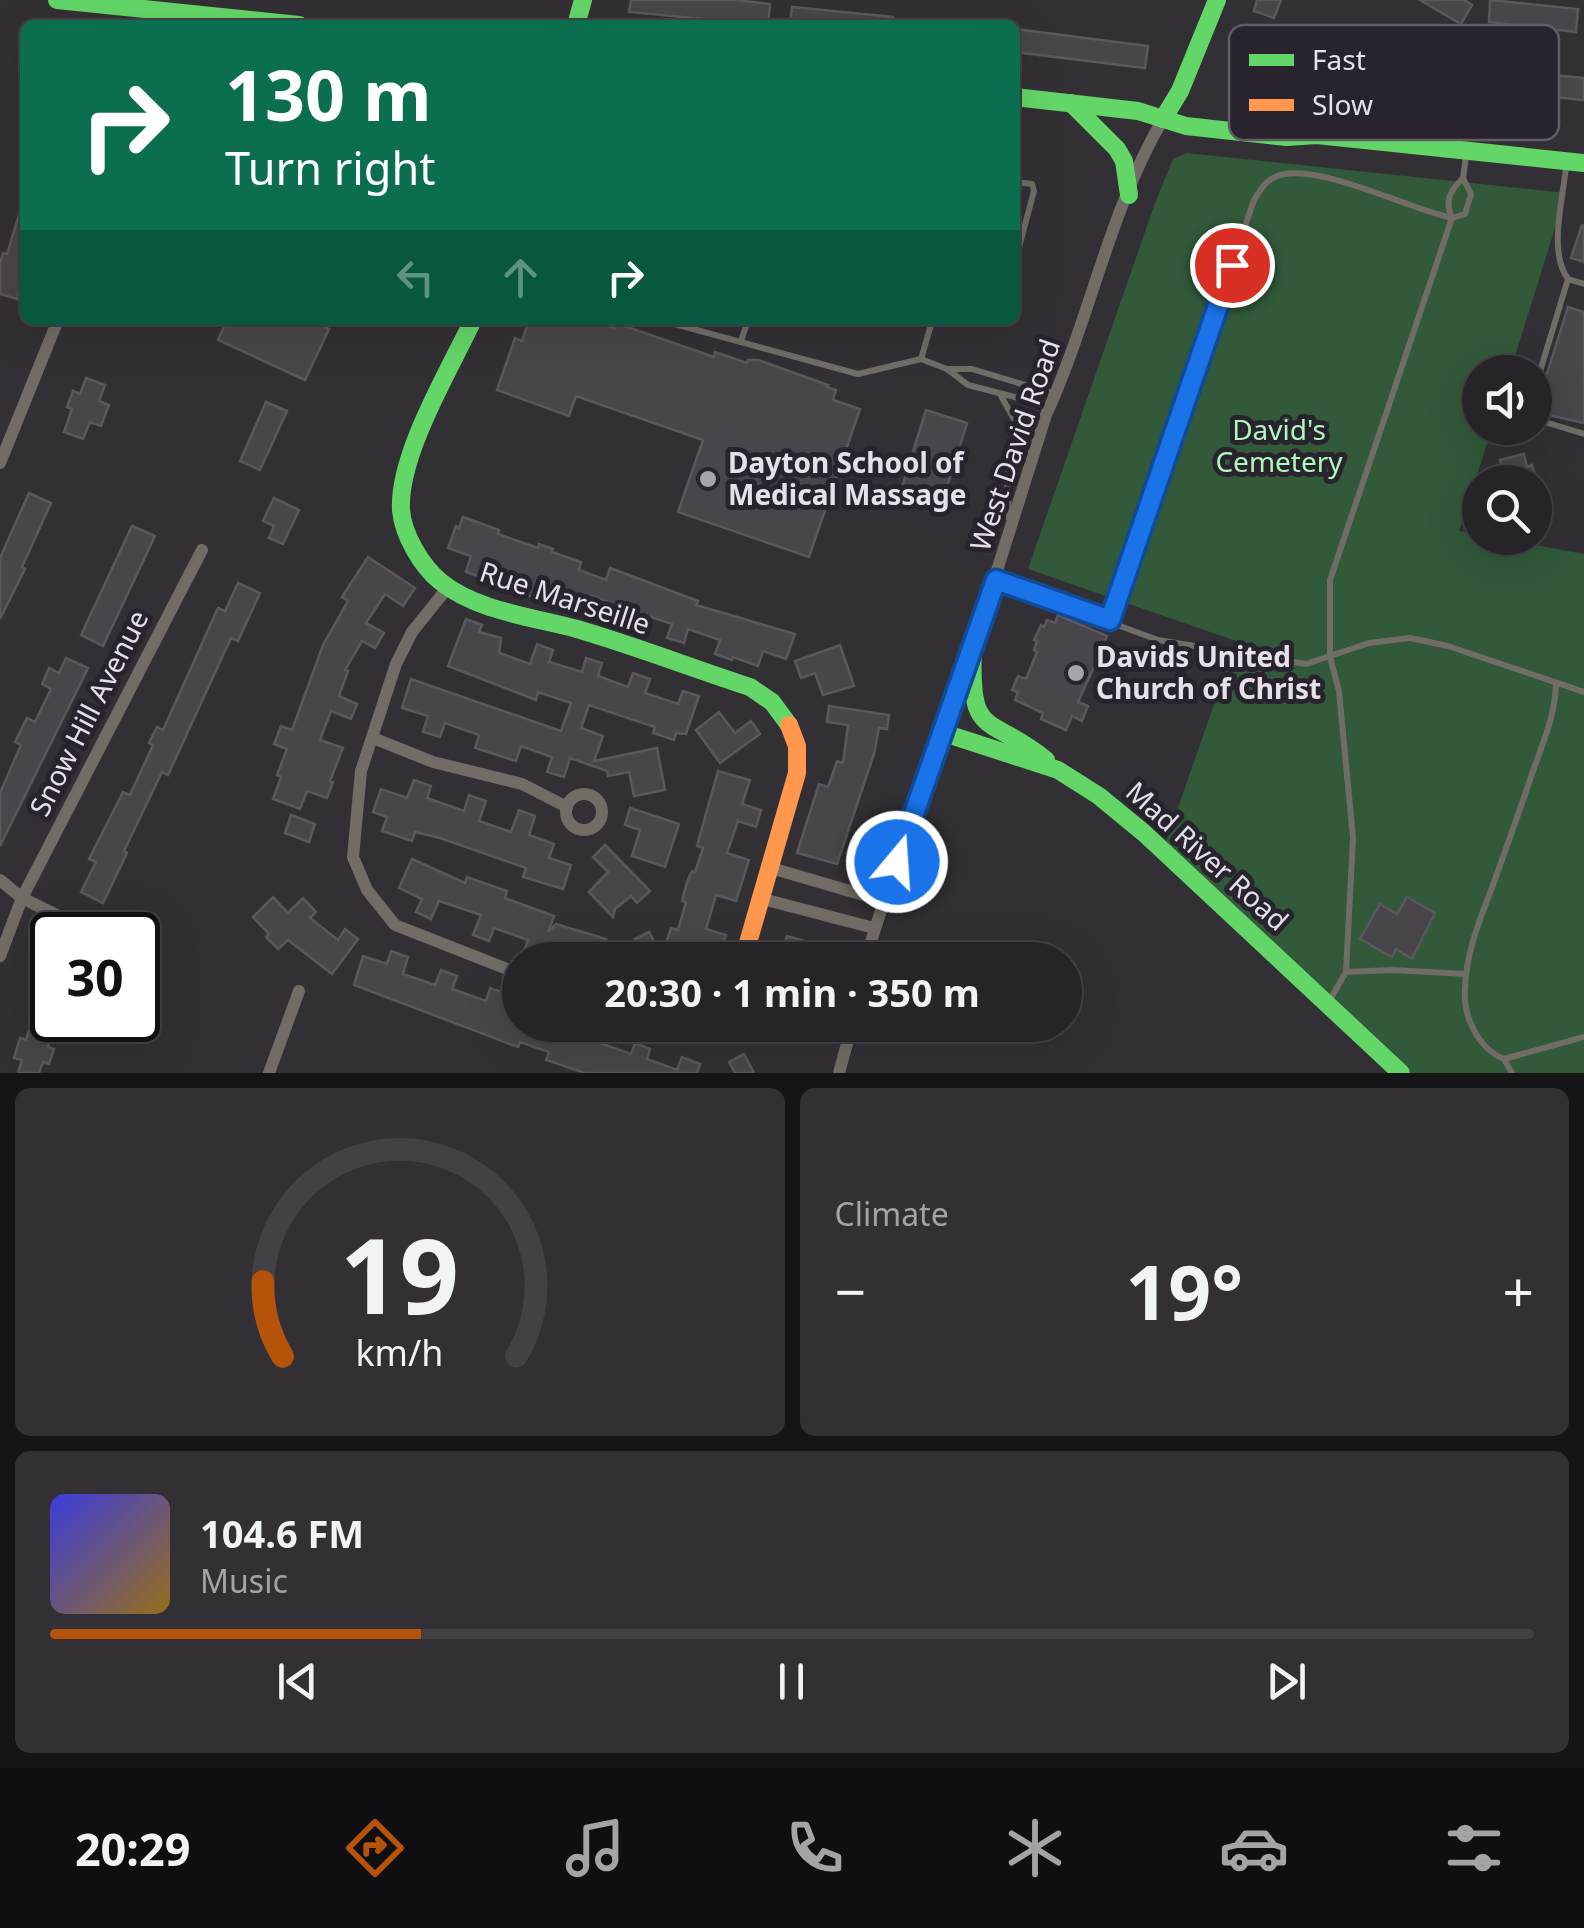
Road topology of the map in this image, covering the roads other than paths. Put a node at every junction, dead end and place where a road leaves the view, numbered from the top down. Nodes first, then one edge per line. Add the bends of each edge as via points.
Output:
1 (57, 0) edge
2 (1217, 0) edge
3 (146, 16) edge
4 (214, 20) edge
5 (1020, 98) edge
6 (1071, 103) junction
7 (1163, 119) junction
8 (1229, 131) edge
9 (1367, 140) edge
10 (1466, 150) junction
11 (1575, 162) edge
12 (1463, 178) junction
13 (1020, 183) edge
14 (1128, 195) junction
15 (1452, 218) junction
16 (1020, 243) edge
17 (1568, 279) junction
18 (1584, 284) edge
19 (56, 325) edge
20 (471, 325) edge
21 (679, 325) edge
22 (746, 325) edge
23 (930, 325) edge
24 (740, 341) junction
25 (1545, 355) edge
26 (922, 360) junction
27 (947, 369) junction
28 (1000, 395) junction
29 (1053, 401) junction
30 (1552, 424) edge
31 (1584, 434) edge
32 (4, 442) edge
33 (0, 463) edge
34 (1010, 535) junction
35 (202, 550) dead end
36 (996, 580) junction
37 (448, 586) junction
38 (1110, 620) junction
39 (973, 648) junction
40 (1330, 657) junction
41 (1556, 685) junction
42 (1584, 692) edge
43 (944, 732) junction
44 (374, 738) junction
45 (1058, 770) junction
46 (567, 806) dead end
47 (771, 868) junction
48 (0, 880) edge
49 (22, 898) junction
50 (763, 899) junction
51 (884, 901) junction
52 (51, 912) edge
53 (874, 928) junction
54 (750, 942) edge
55 (870, 942) edge
56 (0, 956) edge
57 (502, 967) edge
58 (1346, 972) junction
59 (1466, 974) junction
60 (298, 990) dead end
61 (1327, 1004) junction
62 (1584, 1037) edge
63 (847, 1042) edge
64 (1504, 1060) junction
65 (270, 1073) edge
66 (839, 1073) edge
67 (1401, 1073) edge
68 (1512, 1073) edge

1 - 3 street
2 - 7 street
3 - 4 street
5 - 6 street
6 - 7 street
6 - 14 street via 1117,149
7 - 8 street
7 - 14 street, West David Road
9 - 10 street
10 - 11 street
10 - 12 lane
11 - 17 lane via 1558,254
12 - 15 lane via 1450,192
12 - 15 lane via 1471,194 1465,214
13 - 16 lane via 1034,190
14 - 29 street, West David Road
15 - 38 lane via 1349,181 1284,174 1262,186
15 - 40 lane via 1330,580
17 - 18 lane
17 - 25 lane
19 - 32 street
20 - 37 street via 406,464 401,510 420,557
21 - 24 lane
22 - 24 lane
23 - 26 lane
24 - 26 lane via 858,374
26 - 27 lane
27 - 28 lane via 968,385
27 - 29 lane via 972,369
28 - 29 lane
28 - 34 lane via 1018,426 1008,479
29 - 34 street, West David Road
30 - 31 lane
32 - 33 street
34 - 36 street, West David Road
35 - 49 street, Snow Hill Avenue
36 - 38 lane
36 - 39 street, West David Road
37 - 44 street, Rue Marseille via 402,648
37 - 47 street, Rue Marseille via 498,609 750,687 773,702 800,752
38 - 40 lane via 1158,640 1250,657 1306,664
39 - 43 street, West David Road
39 - 45 street via 972,696 980,716
40 - 41 lane via 1410,638
40 - 58 lane via 1352,838
41 - 42 lane
41 - 59 lane
43 - 45 street, Mad River Road
43 - 51 street, West David Road
44 - 46 street via 433,762 522,784
44 - 57 street, Rue Marseille via 358,788 353,838 367,890 404,930
45 - 61 street, Mad River Road via 1144,834
47 - 50 street, Rue Marseille
47 - 51 street
48 - 49 street
49 - 52 street
49 - 56 street, Snow Hill Avenue
50 - 53 street
50 - 54 street, Rue Marseille
51 - 53 street, West David Road
53 - 55 street, West David Road
58 - 59 lane
58 - 61 lane
59 - 64 lane via 1473,1029
60 - 65 street
61 - 67 street, Mad River Road
62 - 64 lane
63 - 66 street
64 - 68 lane

